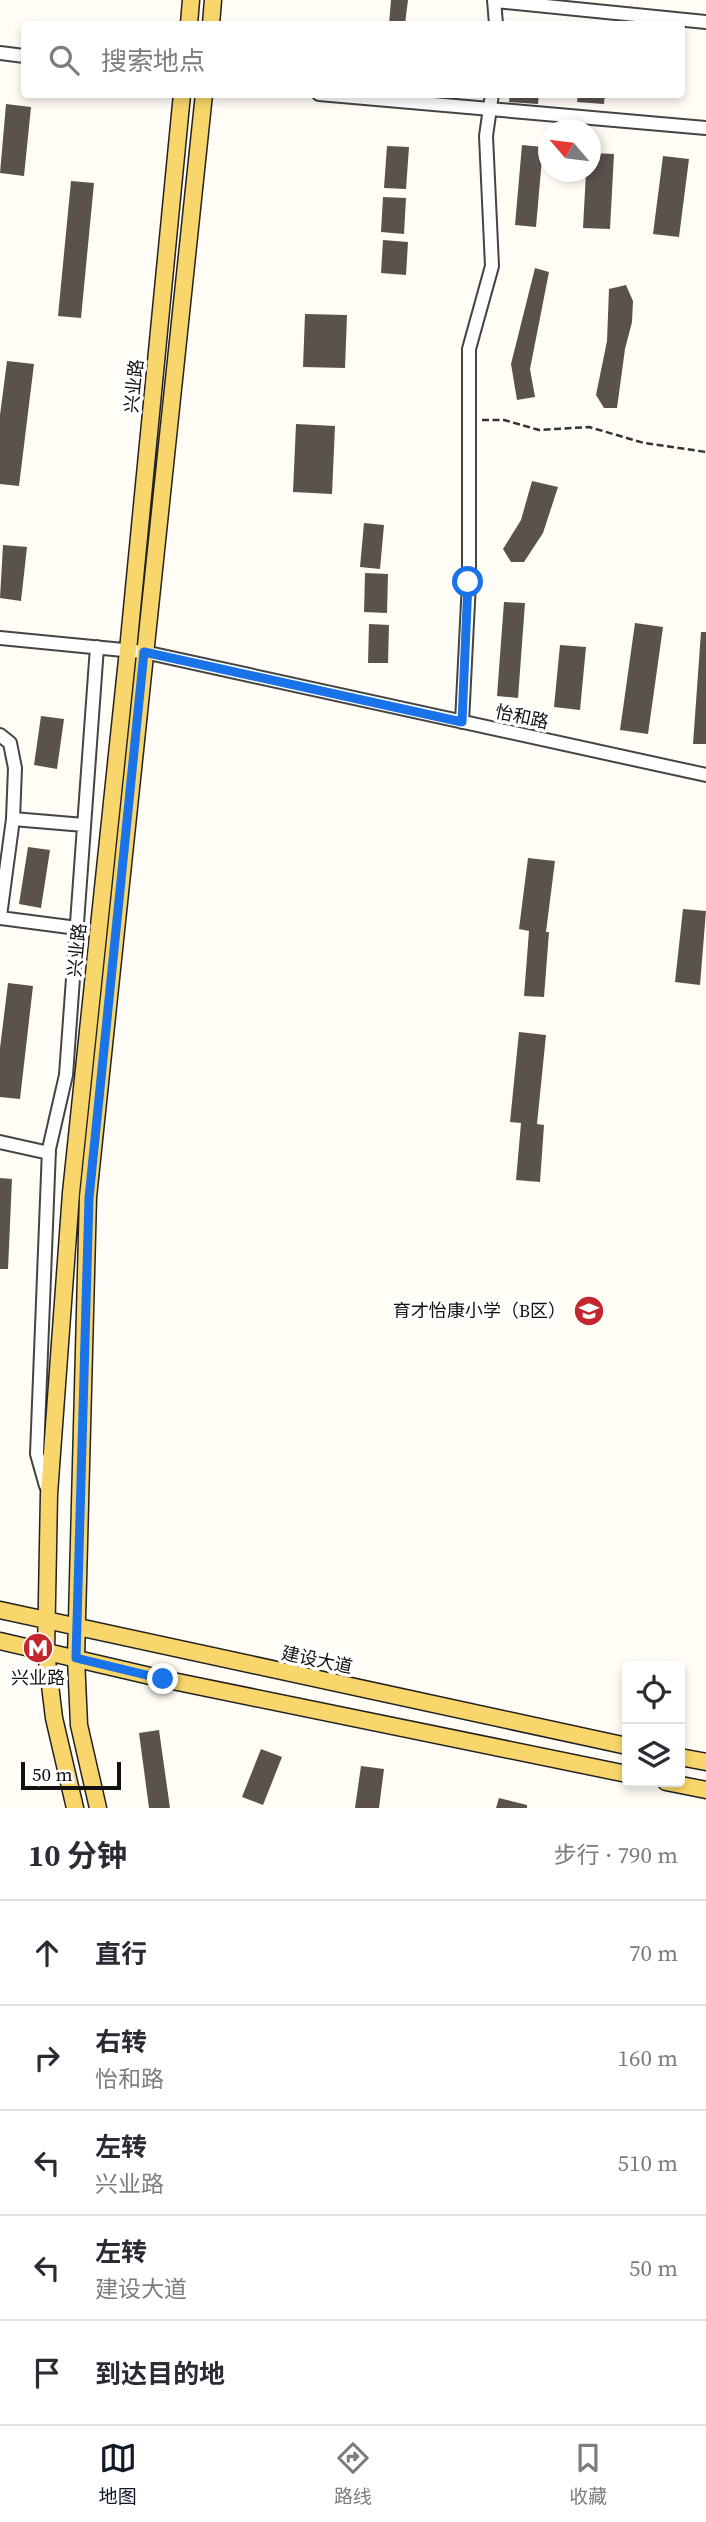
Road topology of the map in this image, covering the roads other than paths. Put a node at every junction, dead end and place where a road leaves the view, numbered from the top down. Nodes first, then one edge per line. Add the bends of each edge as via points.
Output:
1 (191, 0) edge
2 (213, 0) edge
3 (495, 1) edge
4 (189, 21) edge
5 (211, 21) edge
6 (496, 21) edge
7 (706, 22) edge
8 (0, 52) edge
9 (21, 56) edge
10 (182, 98) edge
11 (204, 98) edge
12 (359, 98) edge
13 (492, 98) edge
14 (490, 111) junction
15 (706, 128) edge
16 (0, 638) edge
17 (97, 648) junction
18 (136, 651) junction
19 (462, 722) junction
20 (0, 735) edge
21 (706, 775) edge
22 (13, 819) junction
23 (84, 825) junction
24 (0, 917) edge
25 (77, 928) junction
26 (0, 1142) edge
27 (49, 1153) junction
28 (49, 1494) junction
29 (0, 1609) edge
30 (47, 1622) junction
31 (77, 1628) junction
32 (0, 1641) edge
33 (46, 1652) junction
34 (76, 1658) junction
35 (622, 1745) edge
36 (685, 1758) edge
37 (706, 1762) edge
38 (622, 1773) edge
39 (685, 1786) edge
40 (706, 1790) edge
41 (75, 1808) edge
42 (98, 1808) edge

1 - 4 main road
2 - 5 main road
3 - 6 street
3 - 7 street
8 - 9 street
10 - 18 main road, 兴业路
11 - 18 main road, 兴业路
12 - 14 street
13 - 14 street
14 - 15 street
14 - 19 street via 486,136 492,266 469,349
16 - 17 street, 怡和路
17 - 18 street, 怡和路
17 - 23 street
18 - 19 street, 怡和路
18 - 28 main road, 兴业路 via 71,1193
18 - 31 main road, 兴业路 via 89,1198
19 - 21 street, 怡和路
20 - 22 street via 10,743 15,768
22 - 23 street
22 - 24 street
23 - 25 street
24 - 25 street
25 - 27 street via 66,1074
26 - 27 street
27 - 28 street via 37,1454
28 - 30 main road, 兴业路
29 - 30 main road, 建设大道
30 - 31 main road, 建设大道
30 - 33 main road, 兴业路
31 - 34 main road, 兴业路
31 - 35 main road, 建设大道
32 - 33 main road
33 - 34 main road
33 - 41 main road, 兴业路 via 54,1718
34 - 38 main road
34 - 42 main road, 兴业路 via 79,1725
36 - 37 main road
39 - 40 main road

